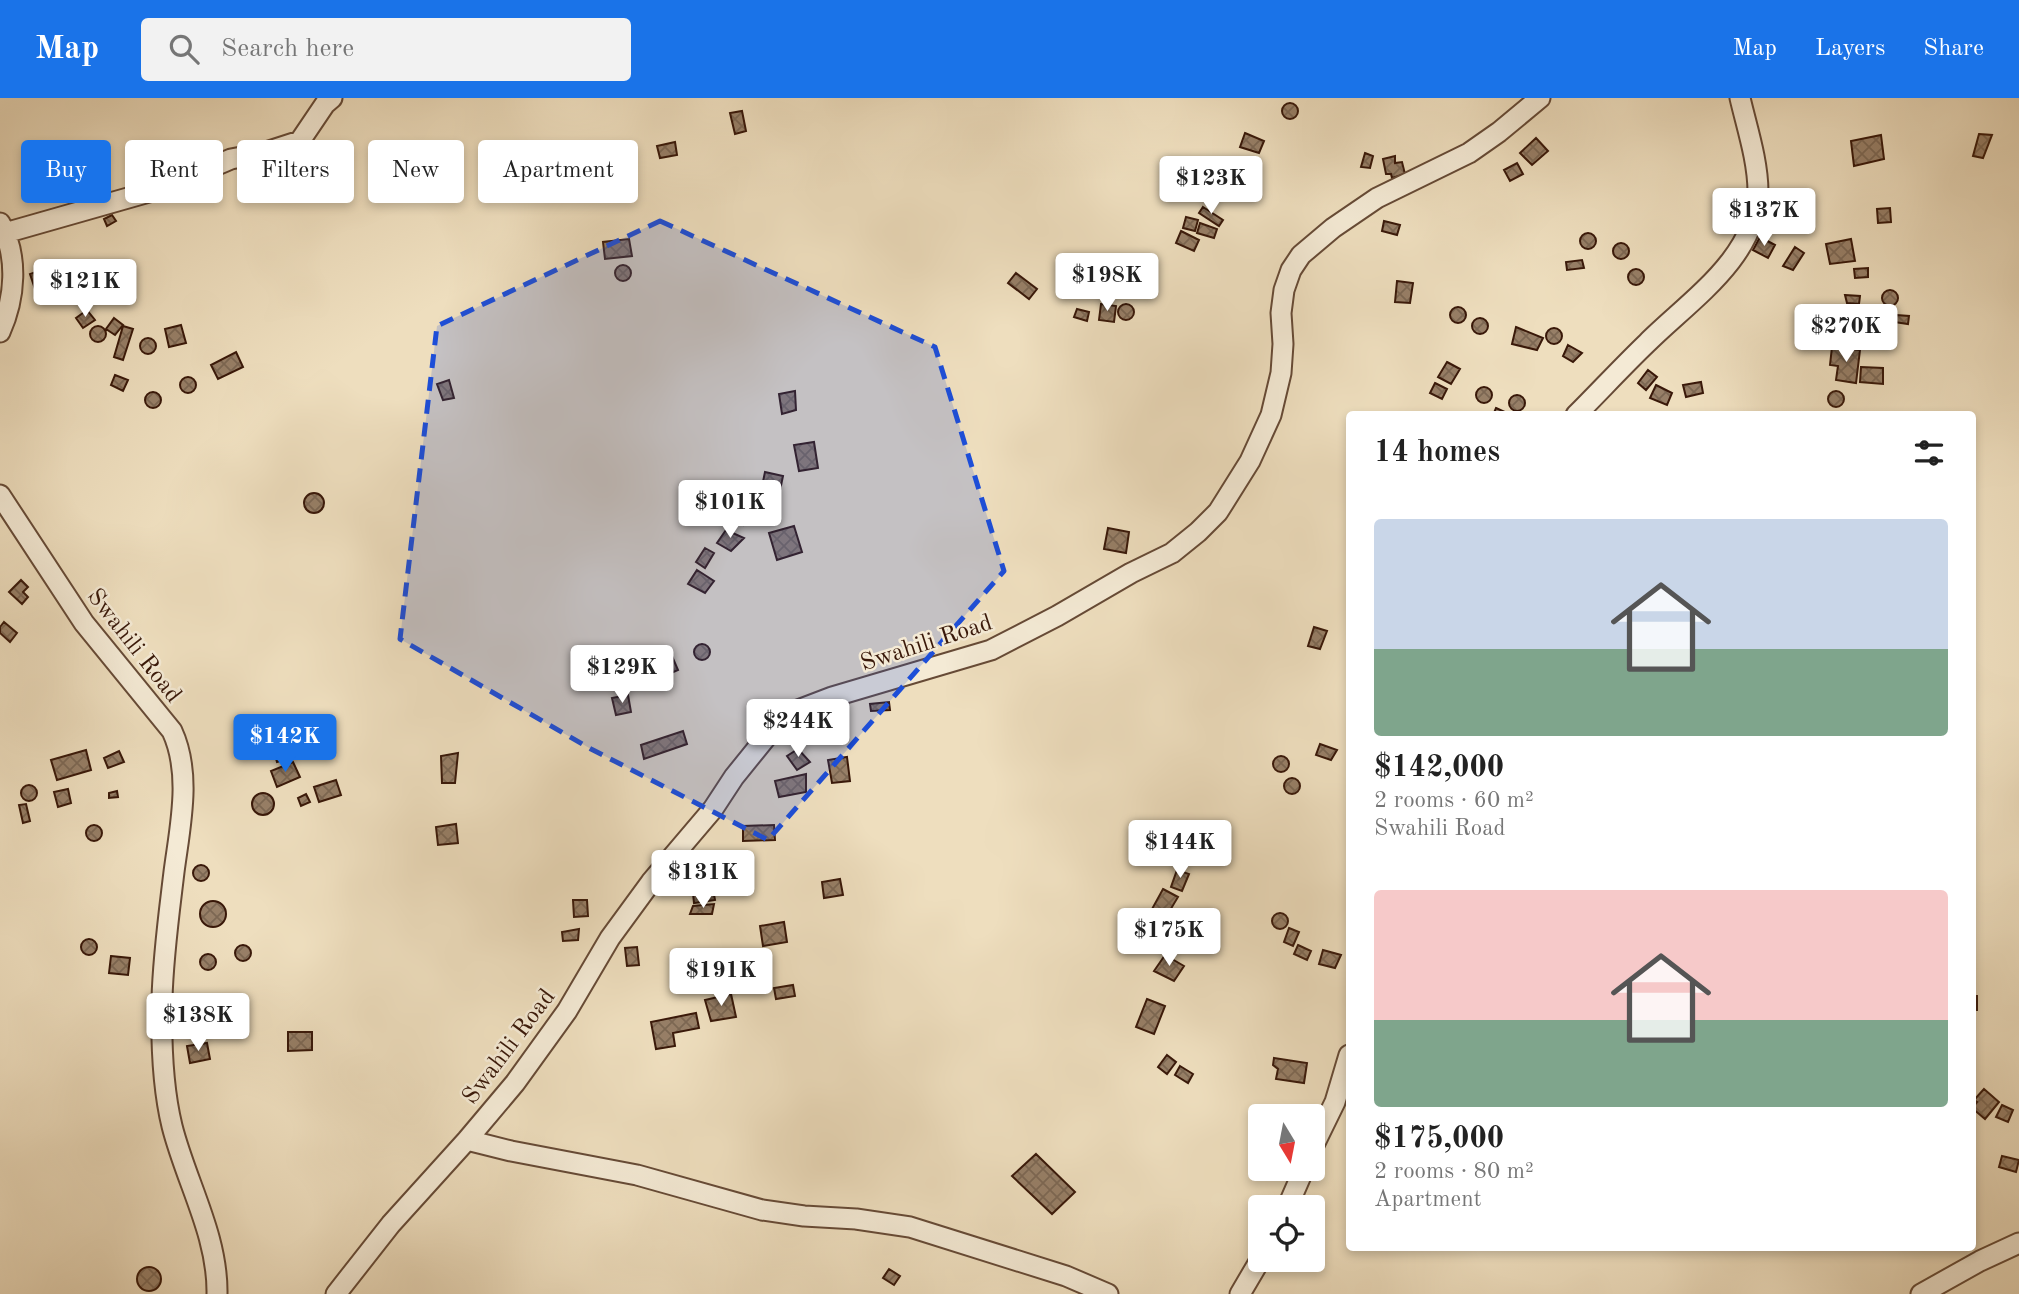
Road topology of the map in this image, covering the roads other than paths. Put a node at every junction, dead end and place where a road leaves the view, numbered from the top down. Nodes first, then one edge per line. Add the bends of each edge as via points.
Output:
1 (332, 98) edge
2 (1540, 98) edge
3 (1740, 98) edge
4 (3, 228) edge
5 (0, 332) edge
6 (1580, 411) edge
7 (0, 495) edge
8 (1346, 1065) edge
9 (1325, 1122) edge
10 (467, 1140) junction
11 (2019, 1243) edge
12 (1253, 1272) edge
13 (217, 1294) edge
14 (336, 1294) edge
15 (1108, 1294) edge
16 (1240, 1294) edge
17 (1921, 1294) edge

1 - 4 street via 300,141 231,159 163,188
2 - 10 street, Swahili Road via 1469,153 1377,198 1301,256 1284,290 1281,373 1270,415 1250,461 1218,512 1198,532 1172,553 991,650 832,697 798,710 772,730 651,882 610,938 567,1011
3 - 6 street via 1758,192 1745,237 1707,287
4 - 5 street via 12,258 12,293
7 - 13 street, Swahili Road via 84,623 172,731 178,745 181,815 162,998 163,1059 173,1127 208,1233
8 - 9 street
10 - 14 street, Swahili Road
10 - 15 street via 637,1175 762,1210 910,1227 1066,1276
11 - 17 street
12 - 16 street

